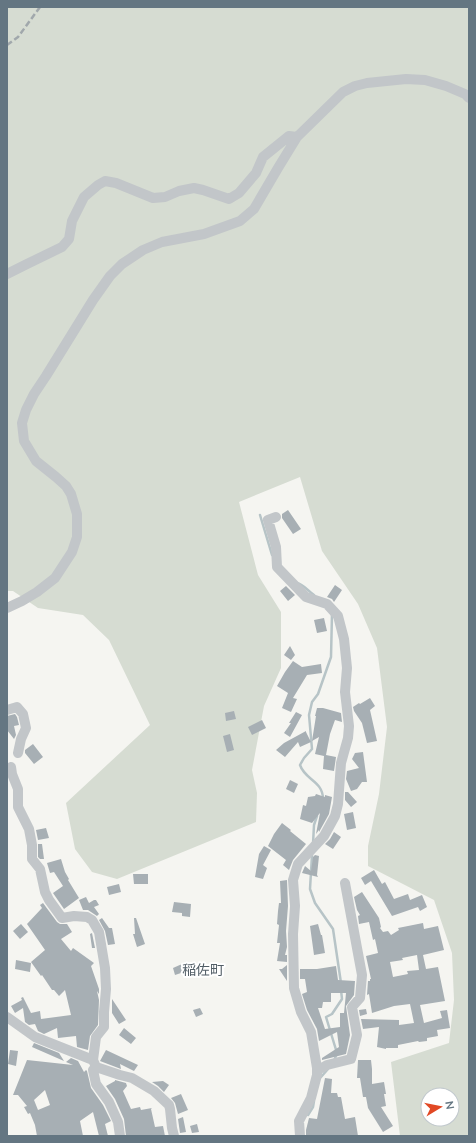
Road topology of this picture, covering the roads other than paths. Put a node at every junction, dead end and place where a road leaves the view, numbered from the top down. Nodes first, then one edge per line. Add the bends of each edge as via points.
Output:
1 (469, 98) edge
2 (297, 137) junction
3 (7, 274) edge
4 (276, 518) dead end
5 (9, 607) edge
6 (7, 710) edge
7 (18, 753) dead end
8 (11, 767) dead end
9 (345, 883) dead end
10 (7, 1017) edge
11 (95, 1064) junction
12 (317, 1068) junction
13 (120, 1136) edge
14 (174, 1136) edge
15 (300, 1136) edge

1 - 2 street via 446,86 425,80 366,83 343,92
2 - 3 street via 288,136 263,157 256,173 239,193 229,199 194,188 153,198 106,181 84,197 72,221 69,239 62,247
2 - 5 street via 254,209 240,222 204,234 162,242 143,250 122,264 93,300 34,394 22,423 24,441 36,461 66,486 71,494 77,514 77,537 72,552 55,578 37,592
4 - 12 street via 268,520 276,547 277,567 306,597 328,604 338,616 347,668 345,692 350,726 341,763 335,816 324,836 298,864 294,880 294,988 301,1012 311,1032
6 - 7 street via 17,707 23,714 26,728
8 - 11 street via 18,789 18,807 29,829 32,859 40,869 49,900 62,918 87,917 92,920 99,932 106,968 106,989 104,1027 96,1037
9 - 12 street via 362,975 360,998 352,1007 357,1035 351,1059
10 - 11 street via 35,1037
11 - 13 street via 93,1070 96,1084 109,1102 118,1122
11 - 14 street via 132,1078 154,1091 169,1105
12 - 15 street via 312,1098 299,1121

